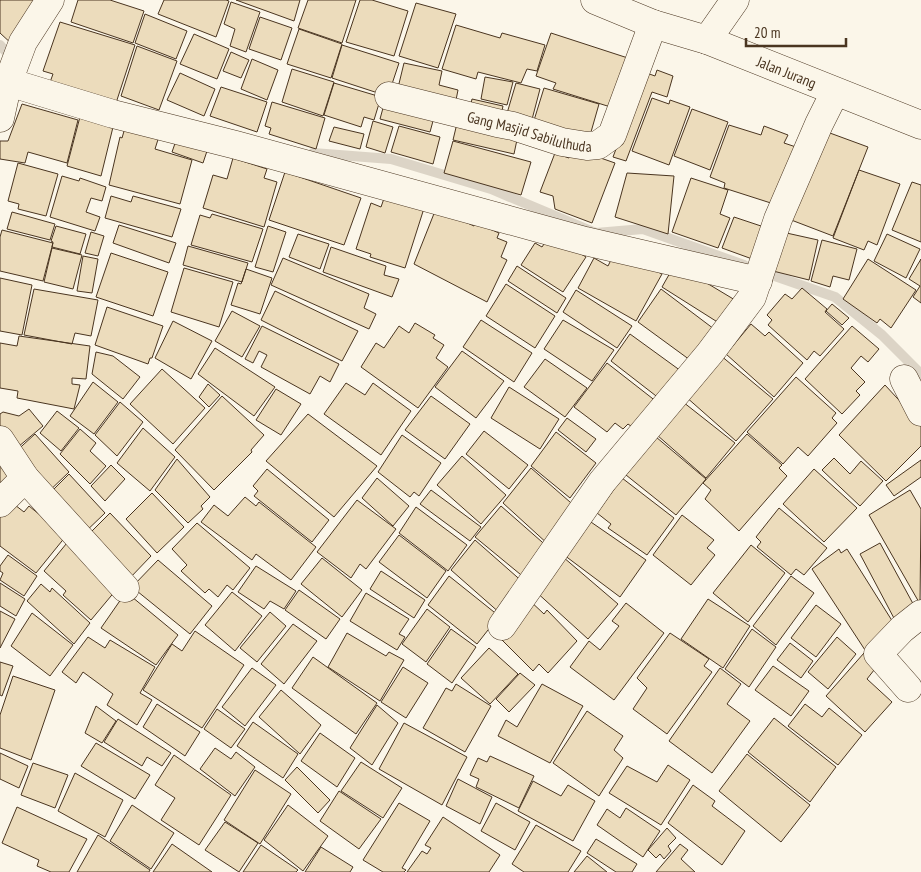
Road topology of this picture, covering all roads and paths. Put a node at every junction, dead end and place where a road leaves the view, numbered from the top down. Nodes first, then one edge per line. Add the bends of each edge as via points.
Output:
1 (50, 0) edge
2 (595, 0) edge
3 (735, 0) edge
4 (653, 24) junction
5 (707, 40) junction
6 (8, 82) junction
7 (835, 92) junction
8 (389, 96) dead end
9 (0, 118) edge
10 (921, 125) edge
11 (758, 281) junction
12 (904, 379) dead end
13 (921, 412) edge
14 (0, 440) edge
15 (25, 478) junction
16 (0, 503) edge
17 (125, 588) dead end
18 (921, 614) edge
19 (502, 626) dead end
20 (908, 688) dead end

1 - 6 street via 23,42
2 - 4 street, Jalan Jurang
3 - 5 street
4 - 5 street, Jalan Jurang
4 - 8 street, Gang Masjid Sabilulhuda via 612,135 598,145 562,142 514,126
5 - 7 street, Jalan Jurang
6 - 9 street
6 - 11 street via 113,114 585,241
7 - 10 street, Jalan Jurang
7 - 11 street via 778,219
11 - 19 street via 752,297 710,353 602,482
12 - 13 street
14 - 15 street
15 - 16 street
15 - 17 street
18 - 20 street via 878,654

